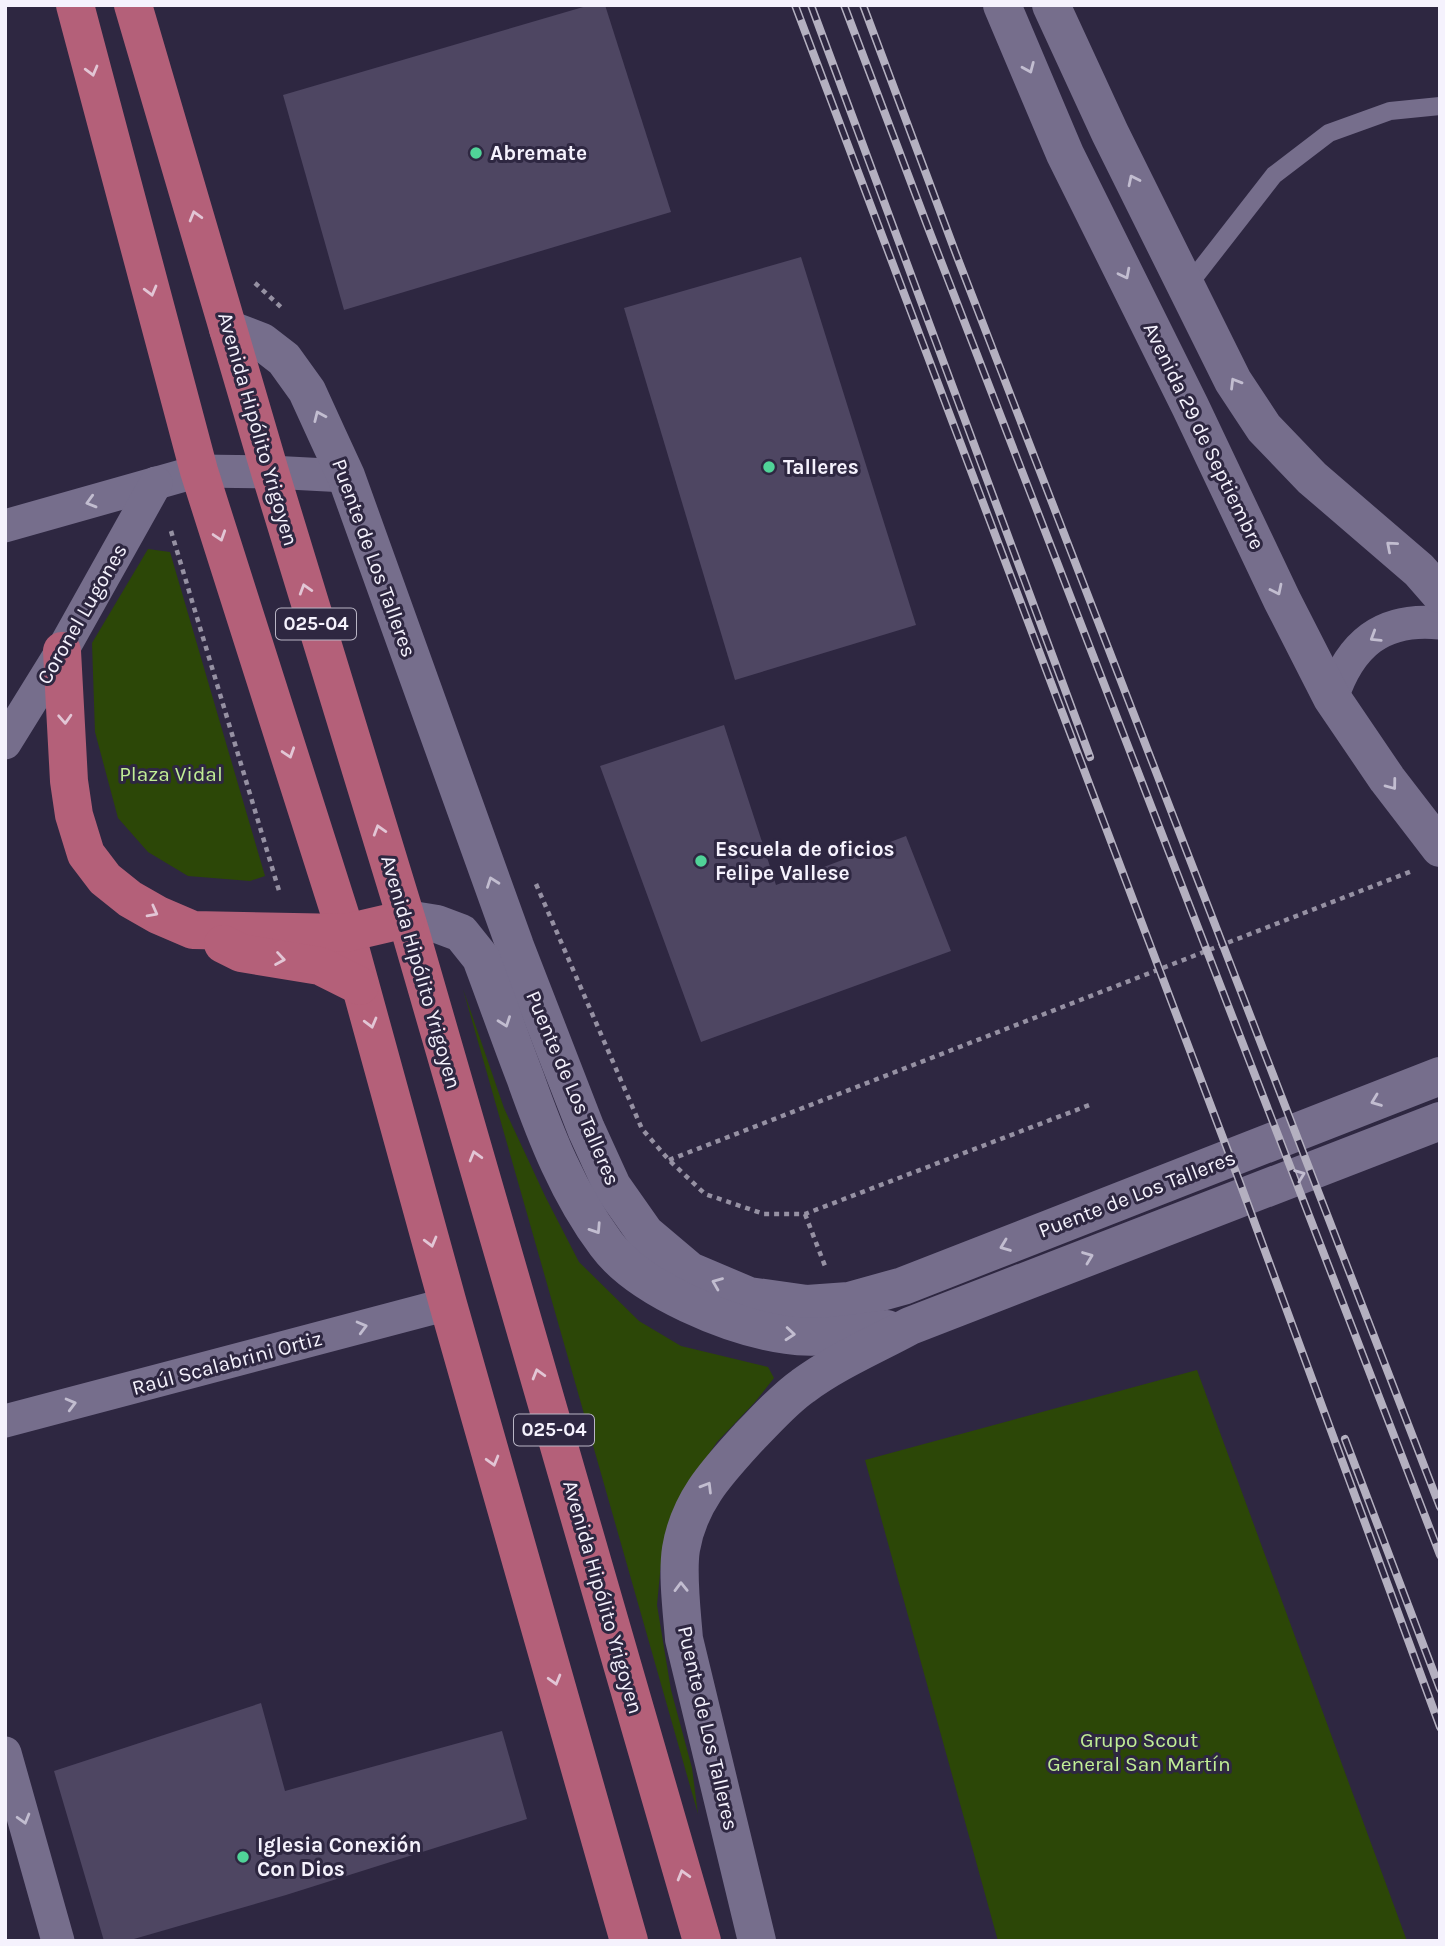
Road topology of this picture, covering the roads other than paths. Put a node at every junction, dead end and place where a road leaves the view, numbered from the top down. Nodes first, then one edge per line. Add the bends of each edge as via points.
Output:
1 (75, 5) edge
2 (133, 5) edge
3 (1002, 5) edge
4 (1051, 5) edge
5 (1440, 106) edge
6 (1186, 288) junction
7 (228, 329) junction
8 (199, 471) junction
9 (270, 472) junction
10 (346, 476) junction
11 (156, 483) junction
12 (5, 526) edge
13 (1440, 594) edge
14 (1440, 622) edge
15 (62, 651) junction
16 (1332, 698) junction
17 (5, 743) edge
18 (1427, 859) edge
19 (406, 919) junction
20 (193, 930) junction
21 (346, 933) junction
22 (498, 952) junction
23 (360, 986) junction
24 (1440, 1076) edge
25 (1440, 1121) edge
26 (448, 1304) junction
27 (910, 1326) junction
28 (5, 1421) edge
29 (5, 1753) edge
30 (58, 1941) edge
31 (629, 1941) edge
32 (702, 1941) edge
33 (757, 1941) edge

1 -> 8 main road, 025-04
7 -> 2 main road, Avenida Hipólito Yrigoyen / 025-04
3 -> 16 main road, Avenida 29 de Septiembre via 1065,154
6 -> 4 main road
5 - 6 lane via 1390,111 1329,133 1274,175
13 -> 6 main road via 1264,428 1233,381
7 - 9 main road, Avenida Hipólito Yrigoyen / 025-04
10 -> 7 main road, Puente de Los Talleres via 307,391 285,359 262,342
8 - 9 street
8 - 11 street
8 -> 21 main road, 025-04
9 - 10 street
19 -> 9 main road, Avenida Hipólito Yrigoyen / 025-04
22 -> 10 main road, Puente de Los Talleres
11 -> 12 street
11 - 15 street, Coronel Lugones
14 -> 16 street via 1395,625 1373,636 1340,674
15 - 17 street, Coronel Lugones
15 -> 20 main road via 69,781 86,854 105,879 130,899
16 -> 18 main road, Avenida 29 de Septiembre via 1387,779
19 - 21 main road
19 - 22 main road, Puente de Los Talleres via 437,924
32 -> 19 main road, Avenida Hipólito Yrigoyen / 025-04
20 - 21 main road
20 -> 23 main road via 241,953 320,966
21 - 23 main road, 025-04
24 -> 22 main road, Puente de Los Talleres via 903,1286 849,1301 807,1304 749,1296 690,1271 645,1233 612,1186
22 -> 27 main road, Puente de Los Talleres via 555,1156 607,1246 639,1276 739,1325 789,1336
23 -> 26 main road, 025-04
27 -> 25 main road, Puente de Los Talleres
28 -> 26 street, Raúl Scalabrini Ortiz
26 -> 31 main road, 025-04
33 -> 27 main road, Puente de Los Talleres via 684,1639 681,1549 692,1510 713,1476 764,1421 803,1386
29 -> 30 street

